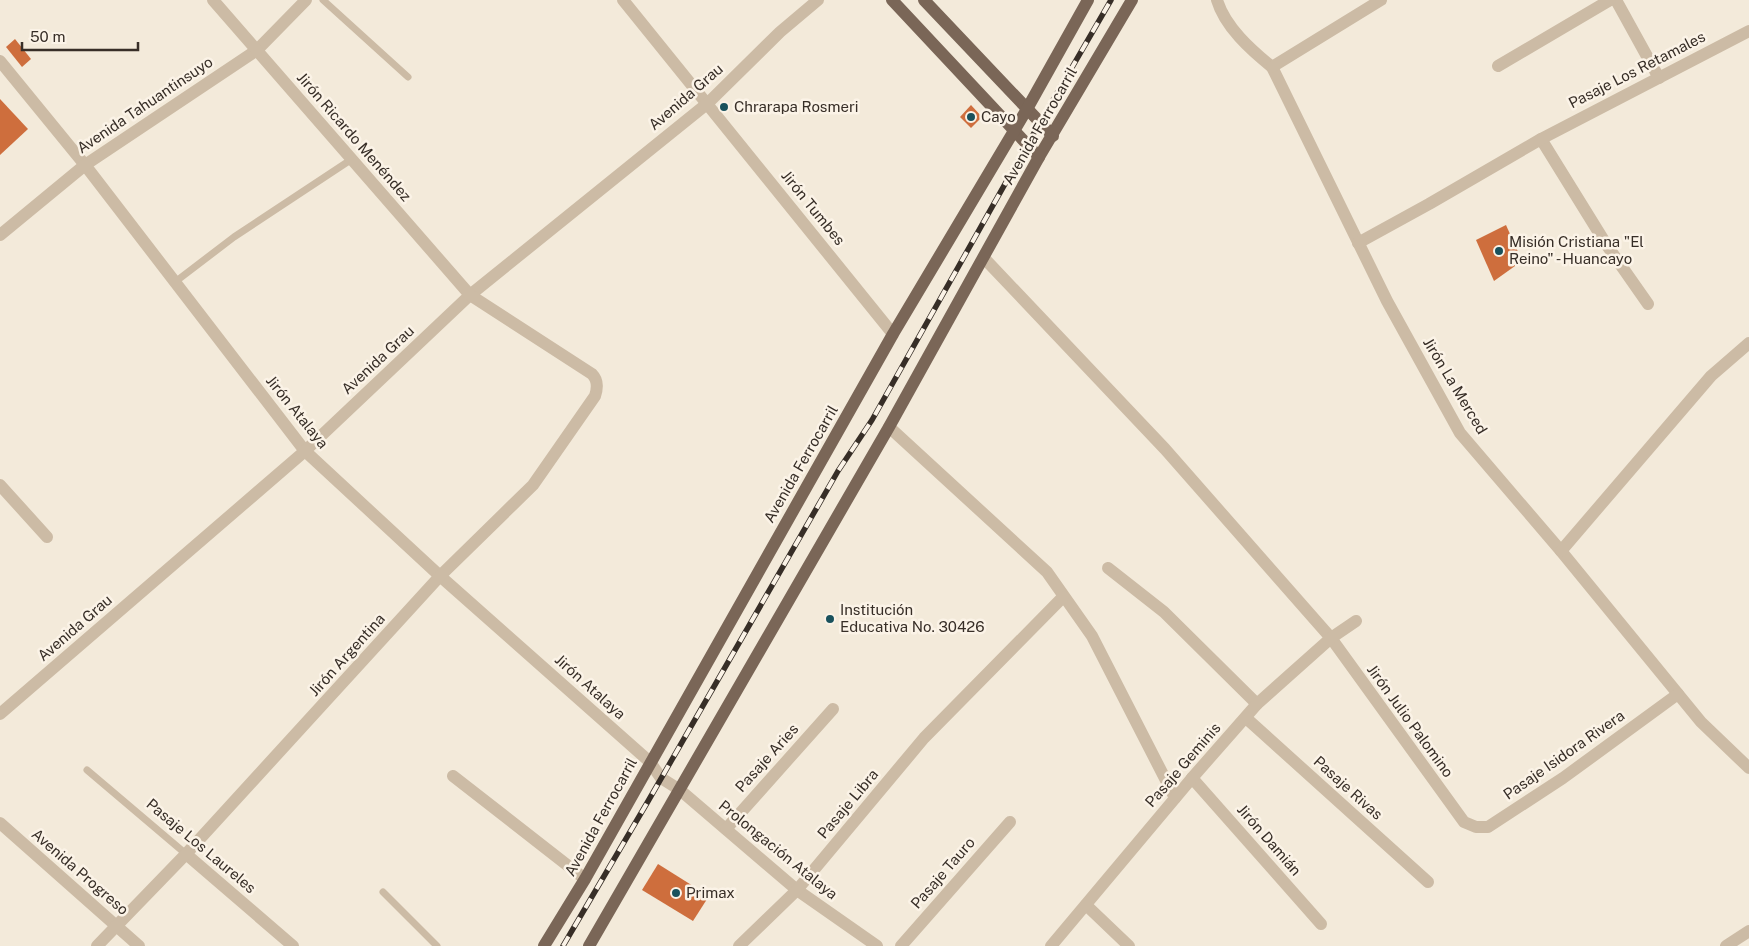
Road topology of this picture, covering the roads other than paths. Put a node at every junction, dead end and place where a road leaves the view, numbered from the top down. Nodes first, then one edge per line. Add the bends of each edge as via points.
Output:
1 (213, 0) edge
2 (306, 0) edge
3 (323, 0) edge
4 (623, 0) edge
5 (818, 0) edge
6 (892, 0) edge
7 (924, 0) edge
8 (1088, 0) edge
9 (1132, 0) edge
10 (1217, 0) edge
11 (1381, 0) edge
12 (1610, 0) edge
13 (1616, 0) edge
14 (1749, 31) edge
15 (257, 50) junction
16 (0, 61) edge
17 (1498, 66) dead end
18 (1272, 67) junction
19 (408, 77) dead end
20 (1659, 78) junction
21 (708, 104) junction
22 (1027, 109) junction
23 (1013, 131) junction
24 (1053, 136) junction
25 (1541, 139) junction
26 (1039, 157) junction
27 (352, 159) junction
28 (85, 165) junction
29 (0, 235) edge
30 (1358, 243) junction
31 (984, 258) junction
32 (175, 282) junction
33 (470, 295) junction
34 (1648, 304) dead end
35 (893, 334) junction
36 (1749, 344) edge
37 (592, 374) joint
38 (889, 428) junction
39 (305, 451) junction
40 (0, 485) edge
41 (47, 537) dead end
42 (1561, 551) junction
43 (1108, 568) dead end
44 (440, 576) junction
45 (1063, 597) junction
46 (1356, 621) dead end
47 (1331, 638) junction
48 (1678, 694) junction
49 (1258, 704) junction
50 (833, 709) dead end
51 (0, 714) edge
52 (1246, 718) junction
53 (650, 762) junction
54 (1749, 768) edge
55 (87, 770) dead end
56 (453, 776) dead end
57 (661, 778) joint
58 (1192, 778) junction
59 (680, 790) junction
60 (1175, 798) junction
61 (1010, 822) dead end
62 (1464, 822) joint
63 (0, 823) edge
64 (726, 830) junction
65 (186, 854) junction
66 (585, 879) junction
67 (1428, 882) dead end
68 (796, 890) junction
69 (383, 892) dead end
70 (1086, 905) junction
71 (1321, 924) dead end
72 (116, 926) junction
73 (1749, 931) edge
74 (97, 946) edge
75 (139, 946) edge
76 (294, 946) edge
77 (437, 946) edge
78 (544, 946) edge
79 (589, 946) edge
80 (739, 946) edge
81 (876, 946) edge
82 (900, 946) edge
83 (1051, 946) edge
84 (1129, 946) edge
85 (1726, 946) edge

1 - 15 street, Jirón Ricardo Menéndez
2 - 15 street, Avenida Tahuantinsuyo
3 - 19 lane
4 - 21 street, Jirón Tumbes
5 - 21 street, Avenida Grau via 780,32
6 - 23 main road
7 - 22 main road
8 - 22 main road, Avenida Ferrocarril
9 - 24 main road, Avenida Ferrocarril
10 - 18 street, Jirón La Merced via 1244,42
11 - 18 street
12 - 17 street
13 - 20 street
14 - 20 street, Pasaje Los Retamales
15 - 27 street, Jirón Ricardo Menéndez
15 - 28 street, Avenida Tahuantinsuyo
16 - 28 street, Jirón Atalaya
18 - 30 street, Jirón La Merced
20 - 25 street, Pasaje Los Retamales
21 - 33 street, Avenida Grau
21 - 35 street, Jirón Tumbes
22 - 23 main road, Avenida Ferrocarril
22 - 24 main road
23 - 26 main road
23 - 35 main road, Avenida Ferrocarril
24 - 26 main road, Avenida Ferrocarril
25 - 30 street, Pasaje Los Retamales
25 - 34 street via 1606,244
26 - 31 main road, Avenida Ferrocarril
27 - 32 lane via 234,237
27 - 33 street, Jirón Ricardo Menéndez
28 - 29 street, Avenida Tahuantinsuyo
28 - 32 street, Jirón Atalaya
30 - 42 street, Jirón La Merced via 1460,434
31 - 38 main road, Avenida Ferrocarril
31 - 47 street, Jirón Julio Palomino via 1166,449
32 - 39 street, Jirón Atalaya
33 - 37 street, Jirón Ricardo Menéndez
33 - 39 street, Avenida Grau
35 - 53 main road, Avenida Ferrocarril
36 - 42 street via 1711,376
37 - 44 street, Jirón Argentina via 596,378 595,396 533,485
38 - 45 street via 1047,572
38 - 59 main road, Avenida Ferrocarril
39 - 44 street, Jirón Atalaya
39 - 51 street, Avenida Grau
40 - 41 street
42 - 48 street, Jirón La Merced
43 - 49 street via 1164,612
44 - 53 street, Jirón Atalaya
44 - 65 street, Jirón Argentina
45 - 60 street via 1092,636
45 - 68 street, Pasaje Libra via 924,738
46 - 47 street, Pasaje Geminis
47 - 49 street, Pasaje Geminis
47 - 62 street, Jirón Julio Palomino
48 - 54 street, Jirón La Merced via 1701,722
48 - 62 street, Pasaje Isidora Rivera via 1563,778 1488,827
49 - 52 street, Pasaje Geminis
50 - 64 street, Pasaje Aries
52 - 58 street, Pasaje Geminis
52 - 67 street, Pasaje Rivas
53 - 57 street, Jirón Atalaya
53 - 66 main road, Avenida Ferrocarril
55 - 65 lane, Pasaje Los Laureles
56 - 66 street
57 - 59 street, Prolongación Atalaya
58 - 60 street, Pasaje Geminis
58 - 71 street, Jirón Damián
59 - 64 street, Prolongación Atalaya
59 - 79 main road, Avenida Ferrocarril
60 - 70 street, Pasaje Geminis
61 - 82 street, Pasaje Tauro
63 - 72 street, Avenida Progreso
64 - 68 street, Prolongación Atalaya
65 - 72 street, Jirón Argentina
65 - 76 street, Pasaje Los Laureles
66 - 78 main road, Avenida Ferrocarril
68 - 80 street, Pasaje Libra
68 - 81 street, Prolongación Atalaya
69 - 77 lane
70 - 83 street, Pasaje Geminis
70 - 84 street
72 - 74 street, Jirón Argentina
72 - 75 street, Avenida Progreso
73 - 85 street

